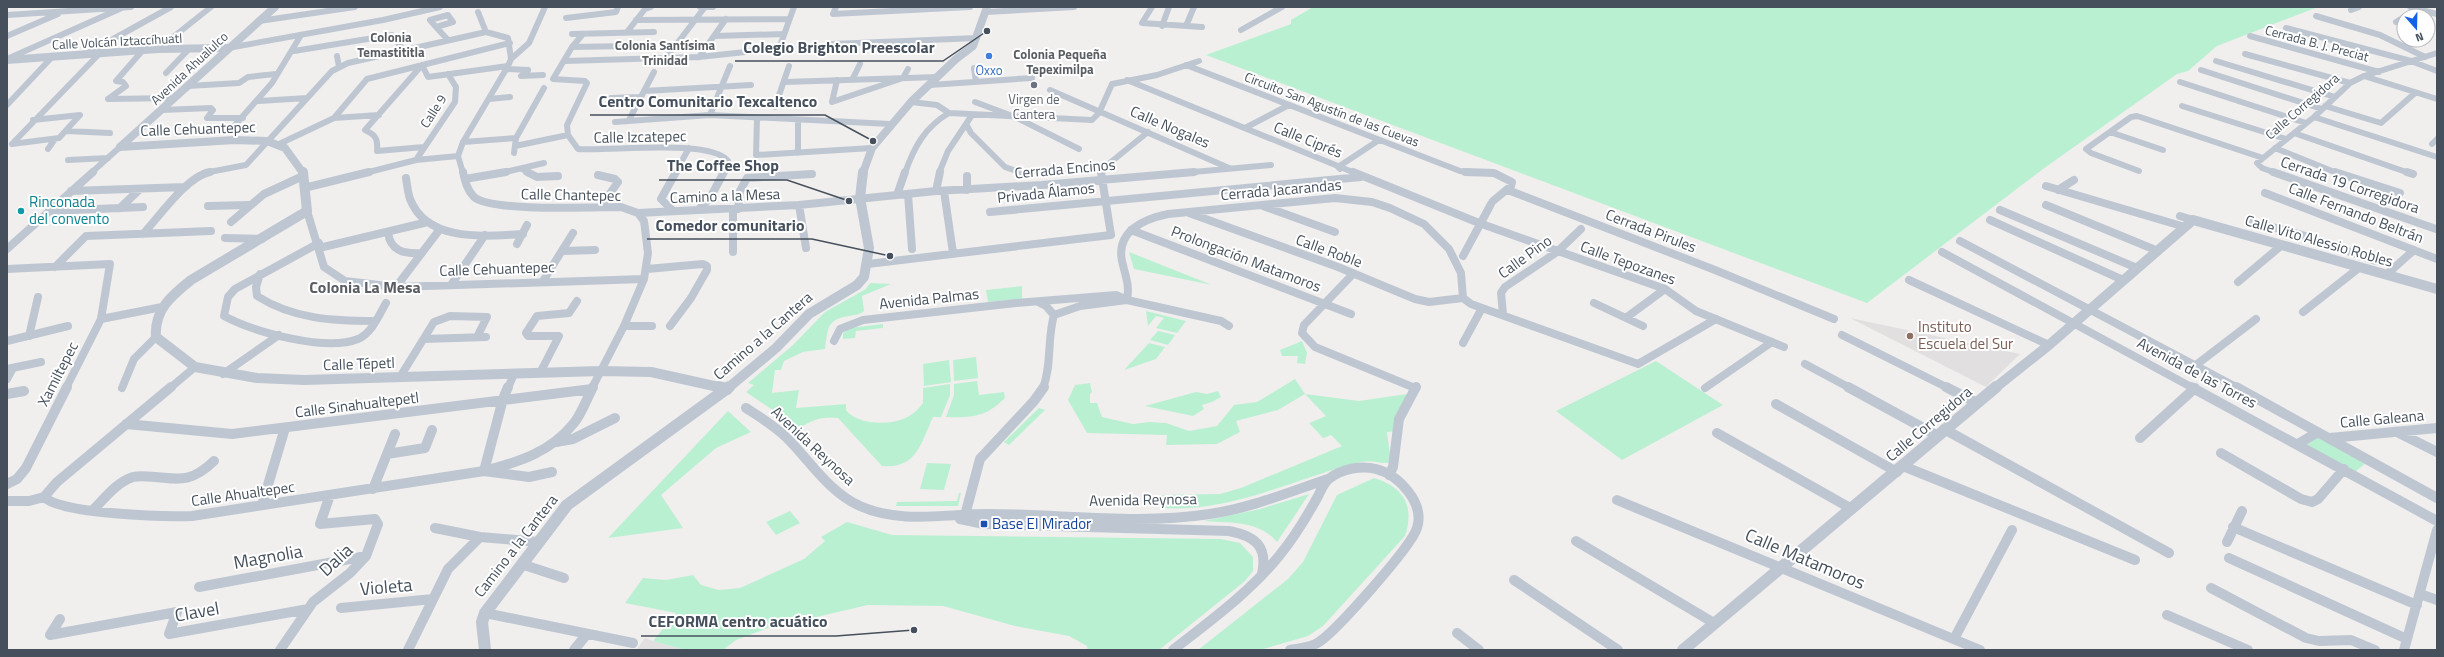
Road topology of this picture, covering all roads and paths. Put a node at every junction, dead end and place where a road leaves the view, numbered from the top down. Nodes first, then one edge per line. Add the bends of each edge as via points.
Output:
1 (12, 7) edge
2 (59, 7) edge
3 (124, 7) edge
4 (131, 7) edge
5 (171, 7) edge
6 (211, 7) edge
7 (275, 7) edge
8 (355, 7) edge
9 (440, 7) edge
10 (546, 7) edge
11 (651, 7) edge
12 (699, 7) edge
13 (705, 7) edge
14 (713, 7) edge
15 (794, 7) edge
16 (836, 7) edge
17 (970, 7) edge
18 (1074, 7) edge
19 (1152, 7) edge
20 (1169, 7) edge
21 (1194, 7) edge
22 (1282, 7) edge
23 (2359, 7) edge
24 (108, 8) edge
25 (895, 9) edge
26 (987, 9) edge
27 (617, 10) edge
28 (2351, 10) dead end
29 (7, 11) edge
30 (64, 11) junction
31 (54, 12) junction
32 (478, 12) dead end
33 (7, 14) edge
34 (2316, 16) dead end
35 (566, 18) dead end
36 (726, 19) junction
37 (789, 19) junction
38 (636, 20) junction
39 (695, 20) junction
40 (259, 21) junction
41 (1162, 26) junction
42 (1186, 26) junction
43 (436, 27) junction
44 (1202, 27) dead end
45 (2286, 28) dead end
46 (387, 30) dead end
47 (1241, 30) dead end
48 (486, 32) junction
49 (627, 32) junction
50 (654, 32) dead end
51 (572, 34) dead end
52 (582, 34) junction
53 (784, 34) junction
54 (301, 35) junction
55 (392, 35) junction
56 (7, 36) edge
57 (714, 36) junction
58 (2250, 36) dead end
59 (977, 38) junction
60 (448, 40) junction
61 (510, 44) junction
62 (832, 44) dead end
63 (630, 46) dead end
64 (572, 47) junction
65 (228, 48) junction
66 (158, 49) junction
67 (189, 49) junction
68 (144, 50) junction
69 (294, 51) junction
70 (404, 51) junction
71 (100, 53) junction
72 (2437, 53) edge
73 (86, 54) junction
74 (2245, 54) dead end
75 (53, 56) junction
76 (336, 56) dead end
77 (699, 57) junction
78 (2425, 57) junction
79 (666, 58) junction
80 (7, 59) edge
81 (565, 61) junction
82 (1199, 61) dead end
83 (2216, 61) dead end
84 (2410, 62) junction
85 (860, 64) dead end
86 (422, 65) junction
87 (509, 65) junction
88 (1186, 65) junction
89 (730, 66) dead end
90 (789, 66) dead end
91 (339, 67) junction
92 (974, 68) dead end
93 (908, 69) dead end
94 (2201, 70) dead end
95 (2437, 71) edge
96 (654, 72) dead end
97 (2379, 72) junction
98 (166, 73) dead end
99 (276, 74) junction
100 (448, 74) junction
101 (543, 75) dead end
102 (2364, 76) junction
103 (938, 77) junction
104 (902, 78) junction
105 (1032, 78) dead end
106 (837, 80) junction
107 (852, 80) junction
108 (1127, 80) junction
109 (785, 82) junction
110 (976, 82) junction
111 (2180, 82) dead end
112 (2350, 83) junction
113 (751, 85) dead end
114 (930, 85) junction
115 (188, 86) junction
116 (721, 87) junction
117 (544, 88) dead end
118 (1050, 90) dead end
119 (644, 91) junction
120 (2415, 92) junction
121 (510, 97) dead end
122 (640, 97) junction
123 (2335, 97) junction
124 (175, 98) junction
125 (306, 98) junction
126 (611, 98) dead end
127 (489, 99) junction
128 (2437, 99) edge
129 (258, 101) junction
130 (912, 102) junction
131 (975, 102) dead end
132 (7, 105) edge
133 (1289, 105) junction
134 (2182, 106) dead end
135 (775, 107) dead end
136 (2324, 107) junction
137 (162, 110) junction
138 (949, 113) junction
139 (1100, 113) junction
140 (379, 115) junction
141 (710, 115) junction
142 (972, 115) junction
143 (2314, 117) junction
144 (243, 118) junction
145 (334, 118) junction
146 (1015, 118) junction
147 (757, 119) junction
148 (33, 120) junction
149 (629, 120) junction
150 (798, 121) junction
151 (615, 122) dead end
152 (2306, 123) junction
153 (890, 124) junction
154 (966, 124) junction
155 (235, 125) dead end
156 (1245, 128) junction
157 (66, 131) junction
158 (1148, 132) junction
159 (2110, 132) junction
160 (110, 133) dead end
161 (2294, 133) junction
162 (568, 135) junction
163 (516, 138) junction
164 (2286, 138) junction
165 (55, 139) junction
166 (1379, 140) junction
167 (267, 141) junction
168 (463, 142) junction
169 (277, 145) junction
170 (515, 146) junction
171 (120, 147) junction
172 (424, 147) junction
173 (689, 148) junction
174 (872, 148) junction
175 (2275, 148) junction
176 (48, 149) dead end
177 (1079, 149) dead end
178 (2163, 150) dead end
179 (514, 153) dead end
180 (798, 153) junction
181 (458, 156) junction
182 (2437, 157) edge
183 (108, 158) junction
184 (2263, 158) junction
185 (68, 160) dead end
186 (416, 160) junction
187 (544, 163) dead end
188 (2257, 163) joint
189 (1271, 165) dead end
190 (1338, 167) junction
191 (1229, 168) junction
192 (522, 169) junction
193 (2139, 171) dead end
194 (812, 174) dead end
195 (2413, 174) dead end
196 (598, 175) dead end
197 (1029, 175) dead end
198 (303, 176) junction
199 (558, 176) dead end
200 (967, 176) dead end
201 (1364, 177) junction
202 (406, 178) dead end
203 (465, 179) junction
204 (1101, 179) junction
205 (1345, 179) junction
206 (2074, 180) dead end
207 (2046, 186) dead end
208 (185, 187) junction
209 (304, 188) junction
210 (140, 189) junction
211 (967, 190) junction
212 (1508, 190) junction
213 (2058, 190) junction
214 (936, 191) junction
215 (944, 191) junction
216 (71, 192) junction
217 (2265, 192) dead end
218 (2400, 193) dead end
219 (908, 194) junction
220 (898, 195) junction
221 (860, 198) junction
222 (1104, 200) junction
223 (250, 205) junction
224 (602, 205) junction
225 (799, 205) junction
226 (1260, 205) junction
227 (2046, 205) dead end
228 (208, 206) dead end
229 (143, 207) dead end
230 (120, 208) junction
231 (699, 209) junction
232 (735, 209) junction
233 (2000, 210) dead end
234 (49, 211) junction
235 (307, 211) junction
236 (673, 211) junction
237 (990, 212) dead end
238 (1187, 212) junction
239 (638, 213) junction
240 (2180, 216) dead end
241 (1990, 220) dead end
242 (2193, 220) junction
243 (2248, 221) dead end
244 (231, 222) dead end
245 (428, 222) junction
246 (1479, 223) junction
247 (527, 225) dead end
248 (2185, 227) junction
249 (440, 229) junction
250 (1581, 229) dead end
251 (2436, 229) dead end
252 (1131, 230) junction
253 (211, 231) dead end
254 (388, 232) junction
255 (1336, 232) dead end
256 (573, 233) dead end
257 (143, 234) junction
258 (523, 234) junction
259 (485, 235) junction
260 (225, 238) dead end
261 (264, 239) junction
262 (1960, 241) dead end
263 (517, 244) dead end
264 (319, 245) junction
265 (2282, 245) junction
266 (806, 248) dead end
267 (7, 249) edge
268 (912, 249) dead end
269 (595, 250) dead end
270 (2346, 250) junction
271 (2414, 250) junction
272 (563, 251) junction
273 (2158, 251) junction
274 (733, 252) dead end
275 (1557, 252) junction
276 (1942, 252) dead end
277 (421, 253) junction
278 (953, 253) junction
279 (1463, 256) dead end
280 (2437, 259) edge
281 (2376, 261) dead end
282 (2344, 263) junction
283 (868, 264) junction
284 (55, 267) junction
285 (2360, 267) junction
286 (2137, 268) junction
287 (7, 269) edge
288 (647, 269) junction
289 (260, 274) junction
290 (1353, 274) junction
291 (2386, 275) junction
292 (644, 279) junction
293 (1909, 280) dead end
294 (2123, 280) junction
295 (543, 281) junction
296 (2238, 282) dead end
297 (451, 285) junction
298 (396, 287) junction
299 (1665, 289) junction
300 (2437, 289) edge
301 (38, 297) dead end
302 (1463, 298) junction
303 (1127, 300) junction
304 (578, 301) dead end
305 (1037, 301) junction
306 (386, 303) dead end
307 (1594, 303) dead end
308 (1323, 304) junction
309 (162, 307) junction
310 (1482, 308) junction
311 (2090, 309) junction
312 (2304, 312) dead end
313 (1351, 314) dead end
314 (1503, 314) junction
315 (1054, 315) junction
316 (1627, 317) junction
317 (101, 319) junction
318 (1716, 319) junction
319 (1834, 319) dead end
320 (2256, 319) dead end
321 (375, 321) junction
322 (2074, 322) junction
323 (68, 326) dead end
324 (624, 326) junction
325 (652, 326) dead end
326 (670, 326) dead end
327 (1229, 326) dead end
328 (1643, 326) dead end
329 (279, 335) junction
330 (1842, 335) dead end
331 (29, 336) junction
332 (156, 337) junction
333 (477, 337) junction
334 (486, 337) dead end
335 (424, 339) junction
336 (7, 341) edge
337 (834, 341) dead end
338 (1772, 342) junction
339 (1463, 343) dead end
340 (2049, 345) junction
341 (1784, 347) dead end
342 (41, 362) dead end
343 (1805, 364) dead end
344 (2196, 366) junction
345 (10, 368) edge
346 (195, 368) junction
347 (601, 371) junction
348 (540, 373) junction
349 (223, 374) junction
350 (514, 374) junction
351 (400, 377) junction
352 (7, 379) edge
353 (122, 388) dead end
354 (1705, 388) dead end
355 (2195, 388) junction
356 (592, 389) junction
357 (727, 389) junction
358 (24, 391) dead end
359 (7, 394) edge
360 (503, 399) junction
361 (1977, 403) junction
362 (1776, 404) dead end
363 (746, 408) dead end
364 (615, 418) dead end
365 (126, 424) junction
366 (285, 428) junction
367 (2437, 428) edge
368 (432, 430) dead end
369 (2318, 432) junction
370 (1717, 433) dead end
371 (1941, 433) junction
372 (2398, 433) junction
373 (395, 434) dead end
374 (2140, 438) dead end
375 (2329, 438) junction
376 (556, 442) junction
377 (2298, 444) junction
378 (2437, 452) edge
379 (2221, 453) dead end
380 (387, 454) junction
381 (214, 461) dead end
382 (1900, 469) junction
383 (2344, 469) junction
384 (484, 471) junction
385 (552, 472) dead end
386 (1389, 475) junction
387 (1328, 479) junction
388 (7, 484) edge
389 (373, 489) junction
390 (330, 495) junction
391 (44, 497) junction
392 (2437, 498) edge
393 (1617, 500) dead end
394 (7, 501) edge
395 (262, 505) junction
396 (1852, 509) junction
397 (93, 510) junction
398 (2242, 512) dead end
399 (964, 518) junction
400 (2437, 520) edge
401 (435, 528) dead end
402 (2233, 528) junction
403 (2012, 530) dead end
404 (2437, 530) edge
405 (480, 537) junction
406 (1576, 541) dead end
407 (539, 542) junction
408 (2227, 542) dead end
409 (2169, 553) dead end
410 (366, 556) junction
411 (2229, 558) dead end
412 (2135, 560) dead end
413 (521, 564) junction
414 (1782, 567) junction
415 (1262, 577) junction
416 (564, 578) dead end
417 (1514, 580) dead end
418 (199, 587) dead end
419 (2211, 588) dead end
420 (2420, 594) junction
421 (433, 599) junction
422 (2437, 600) edge
423 (2417, 605) junction
424 (341, 608) dead end
425 (308, 609) junction
426 (485, 613) junction
427 (2167, 615) dead end
428 (60, 618) dead end
429 (1714, 623) junction
430 (1457, 633) dead end
431 (588, 634) junction
432 (1954, 639) junction
433 (2407, 639) junction
434 (633, 643) dead end
435 (280, 650) edge
436 (408, 650) edge
437 (485, 650) edge
438 (574, 650) edge
439 (1173, 650) edge
440 (1290, 650) edge
441 (1479, 650) edge
442 (1618, 650) edge
443 (1683, 650) edge
444 (1980, 650) edge
445 (2248, 650) edge
446 (2375, 650) edge
447 (2404, 650) edge

1 - 29 street
2 - 31 street
3 - 4 street
3 - 24 street
3 - 80 street
5 - 73 street
6 - 66 street
7 - 40 street, Avenida Ahualulco
8 - 40 street
9 - 54 street
10 - 87 street via 533,37 524,51
11 - 38 street via 645,9
12 - 13 street
13 - 14 street
13 - 39 street
15 - 37 street
16 - 25 street via 833,14
17 - 25 street
18 - 26 street
19 - 41 street via 1142,23
20 - 41 street
21 - 42 street
22 - 47 street
23 - 28 street
24 - 30 street
26 - 59 street, Camino a la Cantera
27 - 35 street
30 - 31 street
30 - 56 street
31 - 33 street
32 - 48 street
34 - 78 street via 2380,35
36 - 37 street
36 - 39 street
36 - 57 street
37 - 53 street
38 - 39 street
38 - 49 street
39 - 79 street
40 - 65 street, Avenida Ahualulco
41 - 42 street
42 - 44 street
43 - 43 street via 430,20 448,15 453,22
43 - 60 street
45 - 84 street
46 - 55 street
48 - 60 street
48 - 61 street via 503,35 508,38
49 - 50 street
49 - 52 street
51 - 52 street
52 - 64 street
53 - 57 street
53 - 77 street via 780,46 774,49
54 - 65 street
54 - 69 street
55 - 69 street
55 - 70 street
57 - 77 street
58 - 97 street, Cerrada B. J. Preciat
59 - 62 street
59 - 103 street, Camino a la Cantera via 968,51
60 - 70 street
61 - 86 street
61 - 87 street
63 - 64 street
64 - 81 street
65 - 67 street, Calle Volcán Iztaccíhuatl
65 - 115 street, Avenida Ahualulco
66 - 67 street, Calle Volcán Iztaccíhuatl
66 - 68 street, Calle Volcán Iztaccíhuatl
67 - 98 street
68 - 71 street, Calle Volcán Iztaccíhuatl
68 - 124 street via 116,81 123,82 126,86 108,99
69 - 99 street
70 - 91 street
71 - 73 street, Calle Volcán Iztaccíhuatl
71 - 148 street
72 - 78 street, Calle Corregidora
73 - 75 street, Calle Volcán Iztaccíhuatl
74 - 112 street
75 - 80 street, Calle Volcán Iztaccíhuatl
75 - 132 street
76 - 91 street
77 - 79 street
78 - 84 street, Calle Corregidora
79 - 81 street
81 - 162 street via 553,79 587,83 567,125
82 - 88 street
83 - 123 street
84 - 95 street
84 - 97 street, Calle Corregidora
85 - 107 street
86 - 100 street via 428,77
86 - 140 street
86 - 145 street via 367,79
87 - 100 street
87 - 101 street via 528,70 521,76 524,77
87 - 127 street
88 - 108 street
88 - 133 street, Circuito San Agustín de las Cuevas
89 - 116 street
90 - 109 street
91 - 125 street
92 - 110 street
93 - 104 street
94 - 136 street
96 - 119 street
97 - 102 street, Calle Corregidora
99 - 115 street via 248,77 239,83
99 - 129 street
100 - 172 street, Calle 9 via 457,84 458,93 455,102
102 - 112 street, Calle Corregidora
102 - 120 street
103 - 104 street
103 - 114 street, Camino a la Cantera
104 - 106 street via 832,102
104 - 107 street
105 - 110 street via 1012,76
106 - 107 street
106 - 109 street
108 - 139 street via 1112,84
108 - 156 street, Calle Ciprés
109 - 135 street
110 - 114 street
111 - 152 street
112 - 123 street, Calle Corregidora
113 - 116 street
114 - 130 street, Camino a la Cantera
115 - 124 street, Avenida Ahualulco
116 - 119 street
116 - 141 street
117 - 163 street
118 - 139 street, Calle Nogales
119 - 122 street
120 - 128 street
120 - 136 street via 2381,124
121 - 127 street
122 - 126 street
122 - 149 street
123 - 136 street, Calle Corregidora
124 - 137 street, Avenida Ahualulco
125 - 129 street
125 - 167 street
127 - 168 street
129 - 144 street
130 - 138 street via 937,105
130 - 153 street, Camino a la Cantera
131 - 146 street
133 - 156 street
133 - 166 street, Circuito San Agustín de las Cuevas
134 - 164 street
136 - 143 street, Calle Corregidora
137 - 144 street via 214,108 207,118
137 - 171 street, Avenida Ahualulco
138 - 142 street
138 - 220 street via 938,118 912,152
139 - 146 street via 1097,118 1085,120
139 - 158 street, Calle Nogales
140 - 145 street
140 - 172 street via 365,130 374,134 378,141 377,151
141 - 147 street via 737,115
141 - 149 street
142 - 146 street
142 - 154 street
143 - 152 street, Calle Corregidora
143 - 182 street
144 - 155 street
145 - 169 street
146 - 177 street
147 - 150 street
147 - 180 street via 756,155
148 - 157 street via 80,115
148 - 165 street via 12,144
149 - 151 street
150 - 153 street
150 - 180 street
152 - 161 street, Calle Corregidora
153 - 174 street, Camino a la Cantera
154 - 197 street via 971,133 1005,166
154 - 214 street via 957,134 938,171
156 - 190 street, Calle Ciprés
157 - 160 street
157 - 165 street
158 - 191 street, Calle Nogales via 1199,152
158 - 204 street via 1106,166 1101,172
159 - 178 street
159 - 184 street via 2131,117 2137,116
159 - 193 street via 2086,149
161 - 164 street, Calle Corregidora
161 - 195 street
162 - 170 street
162 - 173 street, Calle Izcatepec via 575,146 583,150 672,146
163 - 168 street
163 - 170 street
164 - 175 street, Calle Corregidora
165 - 176 street
166 - 190 street
166 - 212 street, Circuito San Agustín de las Cuevas via 1470,173 1492,172 1500,175 1512,182
167 - 169 street, Calle Cehuantepec
167 - 171 street, Calle Cehuantepec via 235,140
167 - 208 street via 246,165 203,173
168 - 181 street
169 - 198 street, Calle Cehuantepec via 285,148 303,170
170 - 179 street
171 - 183 street
172 - 186 street, Calle 9
173 - 231 street, Calle Izcatepec via 724,156 728,161 710,198
173 - 236 street via 661,199
174 - 180 street
174 - 221 street, Camino a la Cantera via 863,173
175 - 184 street, Calle Corregidora
175 - 218 street via 2338,173
181 - 186 street
181 - 203 street, Calle Chantepec
183 - 185 street
183 - 216 street
184 - 188 street, Calle Corregidora
186 - 209 street
187 - 192 street
188 - 251 street, Cerrada 19 Corregidora via 2262,168
189 - 191 street, Cerrada Encinos
190 - 201 street, Calle Ciprés
190 - 205 street
191 - 204 street, Cerrada Encinos
192 - 199 street via 527,174 537,176
192 - 203 street
194 - 232 street via 746,178
196 - 224 street via 618,182
198 - 209 street, Calle Cehuantepec
198 - 223 street via 277,185
200 - 211 street
201 - 205 street
201 - 246 street, Calle Ciprés
202 - 245 street via 413,209
203 - 224 street, Calle Chantepec via 468,190 476,198 499,206
204 - 211 street, Cerrada Encinos
204 - 222 street
205 - 222 street
206 - 213 street
207 - 213 street
208 - 210 street
208 - 257 street
209 - 235 street, Calle Cehuantepec
210 - 216 street
210 - 230 street
211 - 215 street, Cerrada Encinos
212 - 246 street via 1492,203
212 - 319 street, Cerrada Pirules
213 - 248 street
214 - 215 street, Cerrada Encinos
214 - 219 street, Cerrada Encinos
215 - 278 street
216 - 234 street
217 - 271 street, Calle Fernando Beltrán
219 - 220 street, Cerrada Encinos
219 - 268 street
220 - 221 street, Cerrada Encinos
221 - 225 street, Camino a la Mesa
221 - 283 street, Camino a la Cantera via 869,248
222 - 237 street, Privada Álamos
222 - 278 street via 1111,235
223 - 228 street
223 - 244 street
224 - 239 street, Calle Chantepec via 621,207
225 - 232 street, Camino a la Mesa
225 - 266 street
226 - 238 street, Cerrada Jacarandas
226 - 255 street
226 - 302 street, Cerrada Jacarandas via 1347,198 1371,202 1404,214 1427,225 1441,237 1458,263 1462,275
227 - 273 street
229 - 230 street
230 - 234 street
231 - 232 street, Camino a la Mesa
231 - 236 street, Camino a la Mesa
232 - 274 street
233 - 286 street
234 - 267 street
235 - 261 street
235 - 264 street, Calle Cehuantepec
236 - 239 street, Camino a la Mesa
238 - 252 street, Cerrada Jacarandas via 1148,218
238 - 290 street, Calle Roble
239 - 288 street, Calle Chantepec via 644,221 646,230
240 - 242 street
241 - 294 street
242 - 248 street, Calle Corregidora
242 - 265 street, Calle Vito Alessio Robles
243 - 270 street via 2299,234
245 - 249 street
245 - 254 street
246 - 275 street, Calle Tepozanes
246 - 279 street
247 - 258 street
248 - 273 street, Calle Corregidora
249 - 259 street
249 - 277 street
250 - 275 street, Calle Pino
252 - 303 street, Cerrada Jacarandas via 1124,238 1121,252 1130,291
252 - 308 street, Prolongación Matamoros
253 - 257 street
254 - 264 street
254 - 277 street via 388,240 392,247 402,253
256 - 272 street
257 - 284 street via 86,236
258 - 259 street
258 - 263 street
259 - 297 street
260 - 261 street
261 - 309 street via 177,291
262 - 311 street, Avenida de las Torres
264 - 289 street
264 - 298 street, Calle Cehuantepec via 324,267 333,275 345,281
265 - 282 street, Calle Vito Alessio Robles
265 - 296 street
269 - 272 street
270 - 281 street
270 - 282 street
271 - 280 street, Calle Fernando Beltrán
271 - 291 street
272 - 295 street
273 - 286 street, Calle Corregidora
275 - 299 street, Calle Tepozanes
275 - 314 street, Calle Pino via 1505,287 1501,294
276 - 322 street, Avenida de las Torres
277 - 298 street
278 - 283 street
282 - 285 street, Calle Vito Alessio Robles
283 - 357 street, Camino a la Cantera via 864,276 857,285 809,314 776,348
284 - 287 street
284 - 317 street, Xamiltepec via 110,264
285 - 291 street, Calle Vito Alessio Robles
285 - 312 street
286 - 294 street, Calle Corregidora
288 - 292 street, Calle Chantepec
288 - 326 street via 703,264 707,266 691,298
289 - 321 street via 256,287 257,296 276,309 302,316
289 - 329 street via 245,282 228,297 224,316 234,323 261,333
290 - 302 street, Calle Roble via 1415,299 1429,302
290 - 308 street
291 - 300 street, Calle Vito Alessio Robles
292 - 295 street, Calle Cehuantepec
292 - 324 street, Calle Chantepec
293 - 340 street
294 - 311 street, Calle Corregidora
295 - 297 street, Calle Cehuantepec
297 - 298 street, Calle Cehuantepec
299 - 316 street
299 - 318 street, Calle Tepozanes via 1696,311
301 - 331 street
302 - 310 street
303 - 305 street, Avenida Palmas via 1116,295
303 - 315 street, Avenida Palmas via 1080,306
303 - 327 street, Avenida Palmas via 1221,321
304 - 348 street via 569,314 537,316 526,333 528,336 559,336
305 - 315 street
305 - 337 street, Avenida Palmas via 855,322 838,330
306 - 321 street
307 - 316 street
308 - 313 street, Prolongación Matamoros
308 - 386 street via 1304,325 1302,333 1315,347 1416,387 1399,419 1393,467
309 - 317 street
309 - 332 street via 156,317
310 - 314 street
310 - 339 street
311 - 322 street, Calle Corregidora
311 - 344 street, Avenida de las Torres
314 - 318 street via 1638,364
315 - 399 street via 1049,332 1044,387 980,459
316 - 328 street
317 - 388 street, Xamiltepec via 26,468
318 - 338 street, Calle Tepozanes
320 - 344 street
321 - 329 street via 364,335 356,340 317,342
322 - 340 street, Calle Corregidora
322 - 355 street, Avenida de las Torres
323 - 331 street
324 - 325 street
324 - 347 street, Calle Chantepec
329 - 349 street
330 - 361 street
331 - 336 street
332 - 346 street, Calle Tépetl
332 - 353 street via 135,356 124,376
333 - 334 street
333 - 335 street
333 - 335 street via 487,317 441,318 434,322
335 - 351 street
338 - 341 street, Calle Tepozanes
338 - 354 street
340 - 361 street, Calle Corregidora
342 - 345 street
343 - 371 street
344 - 369 street, Avenida de las Torres
345 - 352 street
346 - 349 street, Calle Tépetl
346 - 365 street
347 - 348 street, Calle Tépetl
347 - 356 street, Calle Ahualtepec
347 - 357 street, Calle Tépetl via 651,372
348 - 350 street, Calle Tépetl
349 - 351 street, Calle Tépetl via 304,380
350 - 351 street, Calle Tépetl
350 - 360 street
355 - 374 street
355 - 377 street, Avenida de las Torres
356 - 360 street, Calle Sinahualtepetl
356 - 376 street, Calle Ahualtepec via 575,422
357 - 407 street, Camino a la Cantera via 567,505
358 - 359 street
360 - 366 street, Calle Sinahualtepetl
360 - 384 street
361 - 371 street, Calle Corregidora
362 - 382 street
363 - 399 street, Avenida Reynosa via 772,425 840,493 859,506 879,513 909,518
364 - 376 street via 573,439
365 - 366 street, Calle Sinahualtepetl via 232,434
365 - 391 street via 57,482
366 - 395 street
367 - 372 street, Calle Galeana
368 - 380 street via 425,448
369 - 375 street, Avenida de las Torres
369 - 377 street
370 - 396 street
371 - 382 street, Calle Corregidora
371 - 409 street
372 - 375 street, Calle Galeana
372 - 378 street
373 - 380 street
375 - 392 street, Avenida de las Torres
376 - 384 street, Calle Ahualtepec via 518,462
377 - 383 street, Avenida de las Torres
379 - 383 street via 2301,499 2312,502 2318,499
380 - 389 street
381 - 397 street via 201,474 186,480 132,477
382 - 396 street, Calle Corregidora
382 - 412 street via 1924,476
383 - 400 street, Avenida de las Torres
384 - 385 street via 529,477
384 - 389 street, Calle Ahualtepec
386 - 387 street, Avenida Reynosa via 1377,469 1362,468 1348,469
386 - 440 street via 1401,485 1416,505 1419,511 1417,529 1406,546 1332,631 1317,643
387 - 399 street, Avenida Reynosa via 1252,503 1213,513 1178,518 985,514
387 - 415 street via 1280,555
389 - 390 street, Calle Ahualtepec
390 - 395 street, Calle Ahualtepec
390 - 410 street, Dalia via 320,524 375,519 378,524
391 - 394 street via 29,501
391 - 397 street, Calle Ahualtepec via 50,503
393 - 414 street, Calle Matamoros
395 - 397 street, Calle Ahualtepec via 192,516 157,517
396 - 414 street, Calle Corregidora
398 - 402 street
399 - 415 street, Avenida Reynosa via 984,524 1243,533 1252,539 1264,554 1266,562
401 - 405 street
402 - 408 street
402 - 423 street
403 - 432 street
404 - 420 street
405 - 407 street
405 - 421 street via 448,570
406 - 429 street
407 - 413 street, Camino a la Cantera
410 - 418 street, Magnolia
410 - 425 street, Dalia
411 - 433 street
413 - 416 street
413 - 426 street, Camino a la Cantera
414 - 429 street, Calle Corregidora
414 - 432 street, Calle Matamoros
415 - 439 street
417 - 442 street
419 - 446 street via 2306,638 2319,641 2351,640
420 - 422 street
420 - 423 street
421 - 424 street, Violeta
421 - 436 street
423 - 433 street
425 - 428 street, Clavel via 169,634 177,612 50,635
425 - 435 street, Dalia
426 - 431 street
426 - 437 street, Camino a la Cantera via 482,622
427 - 445 street
429 - 443 street, Calle Corregidora
430 - 441 street
431 - 434 street
431 - 438 street
432 - 444 street, Calle Matamoros
433 - 447 street

